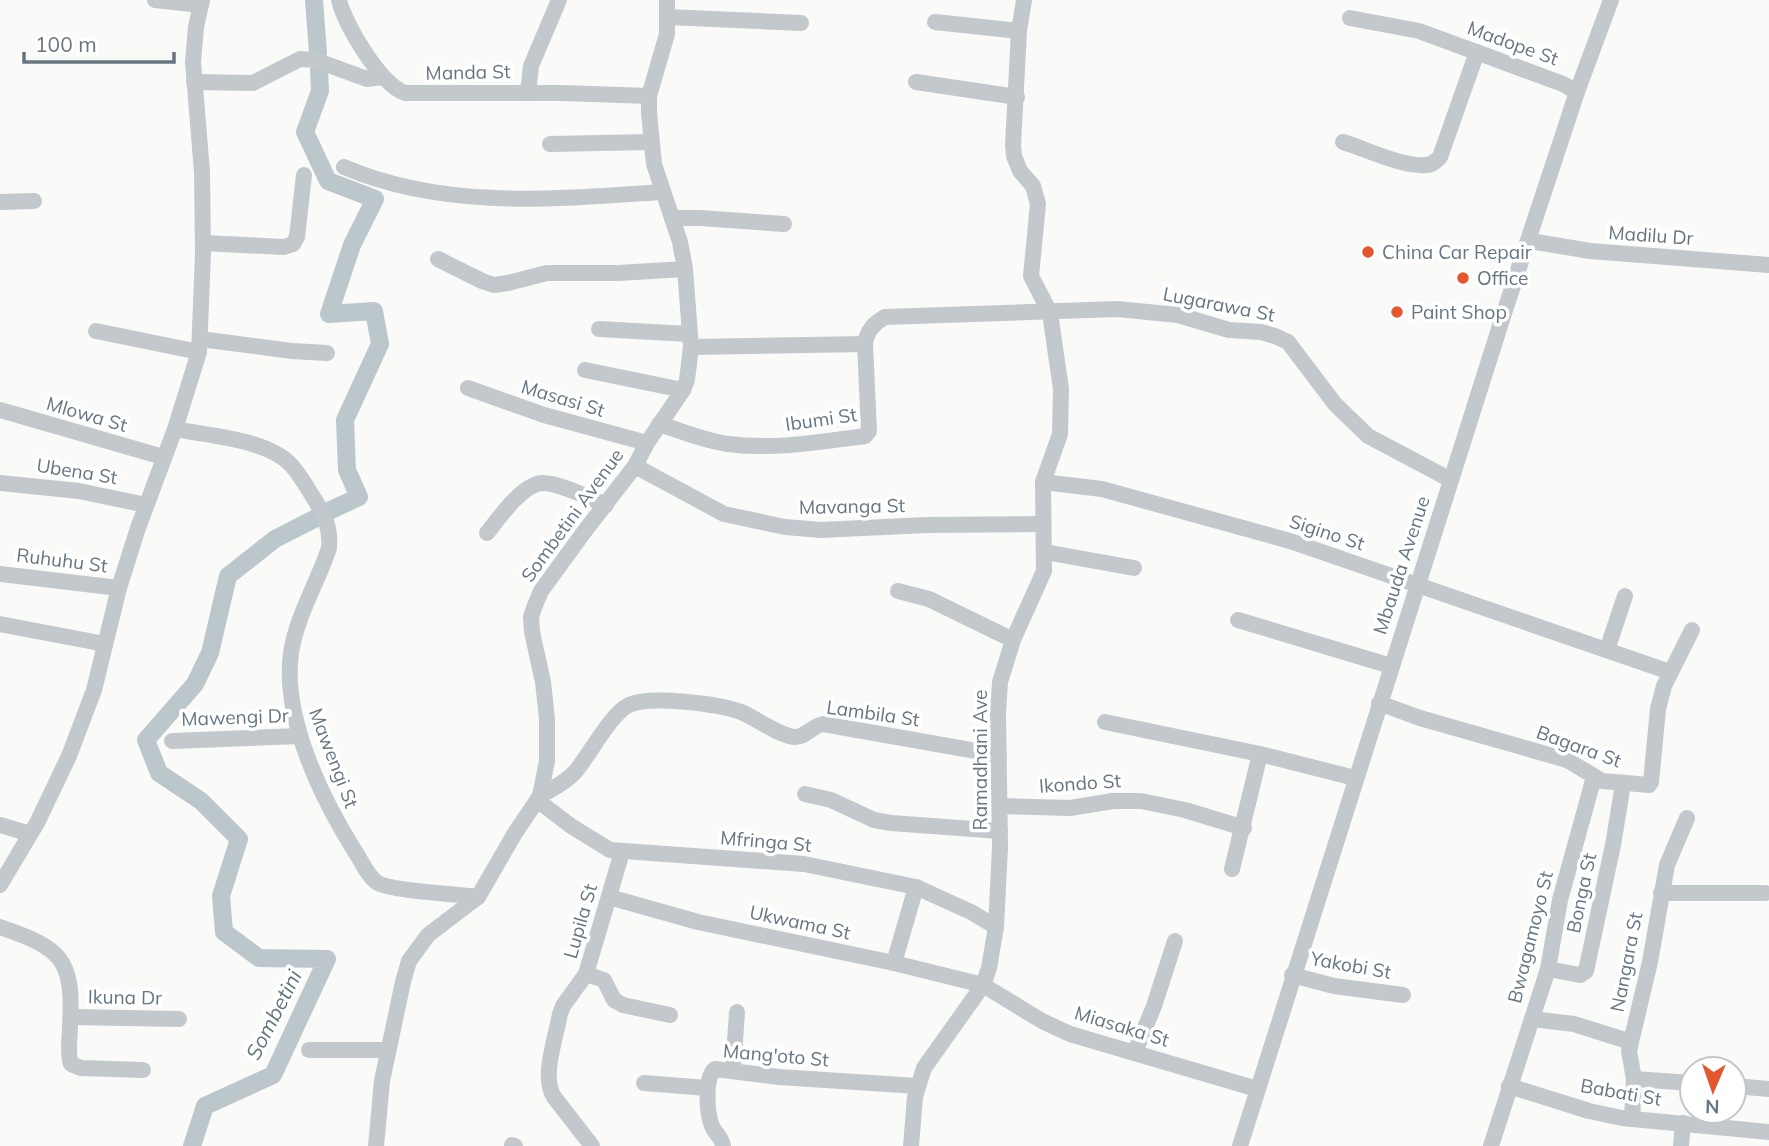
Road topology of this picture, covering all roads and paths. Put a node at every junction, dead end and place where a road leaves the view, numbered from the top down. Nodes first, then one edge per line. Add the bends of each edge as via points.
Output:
1 (155, 0) edge
2 (339, 0) edge
3 (559, 0) edge
4 (667, 0) edge
5 (1024, 0) edge
6 (1611, 0) edge
7 (201, 3) edge
8 (667, 17) junction
9 (1350, 18) dead end
10 (935, 22) dead end
11 (801, 23) dead end
12 (1019, 31) junction
13 (1477, 52) junction
14 (383, 77) junction
15 (194, 82) junction
16 (916, 82) dead end
17 (1577, 92) junction
18 (528, 93) junction
19 (649, 96) junction
20 (1017, 97) junction
21 (651, 142) junction
22 (1343, 142) dead end
23 (550, 144) dead end
24 (344, 167) dead end
25 (304, 175) dead end
26 (662, 192) junction
27 (34, 201) dead end
28 (0, 202) edge
29 (672, 218) junction
30 (784, 224) dead end
31 (1530, 241) junction
32 (203, 243) junction
33 (438, 259) dead end
34 (1769, 265) edge
35 (685, 268) junction
36 (1050, 313) junction
37 (599, 329) dead end
38 (96, 331) dead end
39 (690, 340) junction
40 (865, 344) junction
41 (199, 345) junction
42 (327, 353) dead end
43 (585, 370) dead end
44 (468, 388) dead end
45 (683, 390) junction
46 (0, 410) edge
47 (660, 424) junction
48 (175, 429) junction
49 (647, 443) junction
50 (163, 457) junction
51 (635, 466) junction
52 (1451, 480) junction
53 (1043, 482) junction
54 (0, 483) edge
55 (146, 505) junction
56 (606, 505) junction
57 (1042, 524) junction
58 (487, 533) dead end
59 (1045, 552) junction
60 (1134, 568) dead end
61 (0, 574) edge
62 (1419, 584) junction
63 (119, 588) junction
64 (898, 591) dead end
65 (1625, 596) dead end
66 (1238, 620) dead end
67 (0, 624) edge
68 (1692, 630) dead end
69 (1013, 640) junction
70 (105, 644) junction
71 (1607, 650) junction
72 (1391, 666) junction
73 (1670, 672) junction
74 (1379, 703) junction
75 (1105, 722) dead end
76 (300, 736) junction
77 (172, 741) dead end
78 (1260, 754) junction
79 (999, 755) junction
80 (1594, 776) junction
81 (1355, 778) junction
82 (1623, 784) junction
83 (805, 794) dead end
84 (539, 798) junction
85 (1000, 806) junction
86 (1687, 818) dead end
87 (0, 825) edge
88 (1244, 828) junction
89 (1000, 831) junction
90 (30, 834) junction
91 (622, 852) junction
92 (1232, 869) dead end
93 (0, 885) edge
94 (916, 887) junction
95 (1661, 893) junction
96 (1765, 893) dead end
97 (478, 897) junction
98 (609, 897) junction
99 (0, 927) edge
100 (996, 927) junction
101 (1175, 941) dead end
102 (894, 963) junction
103 (1548, 970) junction
104 (586, 974) junction
105 (1292, 975) junction
106 (983, 985) junction
107 (1403, 995) dead end
108 (737, 1012) dead end
109 (670, 1015) dead end
110 (71, 1017) junction
111 (179, 1019) dead end
112 (1532, 1019) junction
113 (1630, 1042) junction
114 (309, 1050) dead end
115 (388, 1050) junction
116 (1135, 1052) junction
117 (143, 1070) dead end
118 (733, 1070) junction
119 (1634, 1079) junction
120 (1678, 1082) edge
121 (644, 1083) dead end
122 (917, 1086) junction
123 (1509, 1086) junction
124 (1748, 1087) edge
125 (707, 1088) junction
126 (1257, 1089) junction
127 (1769, 1089) edge
128 (1632, 1119) junction
129 (1678, 1123) edge
130 (1683, 1125) edge
131 (1702, 1125) edge
132 (1769, 1132) edge
133 (376, 1146) edge
134 (592, 1146) edge
135 (723, 1146) edge
136 (911, 1146) edge
137 (1240, 1146) edge
138 (1491, 1146) edge
139 (1681, 1146) edge

1 - 7 street
2 - 14 street, Manda St
3 - 18 street via 531,66
4 - 8 street, Sombetini Avenue
5 - 12 street, Ramadhani Ave
6 - 17 street, Mbauda Avenue
7 - 15 street via 195,27
8 - 11 street
8 - 19 street, Sombetini Avenue via 665,44
9 - 13 street, Madope St via 1408,28
10 - 12 street
12 - 20 street, Ramadhani Ave
13 - 17 street, Madope St
13 - 22 street via 1435,162 1403,162
14 - 15 street via 367,79 300,59 253,83
14 - 18 street, Manda St via 396,89 414,94
15 - 32 street
16 - 20 street
17 - 31 street, Mbauda Avenue
18 - 19 street, Manda St
19 - 21 street, Sombetini Avenue
20 - 36 street, Ramadhani Ave via 1014,156 1033,186 1039,212 1031,276
21 - 23 street
21 - 26 street, Sombetini Avenue
24 - 26 street via 377,180 480,198
25 - 32 street via 293,244
26 - 29 street, Sombetini Avenue
27 - 28 street
29 - 30 street
29 - 35 street, Sombetini Avenue
31 - 34 street, Madilu Dr via 1590,251
31 - 52 street, Mbauda Avenue
32 - 41 street
33 - 35 street via 494,285 547,273
35 - 39 street, Sombetini Avenue
36 - 40 street via 885,317 875,323
36 - 52 street, Lugarawa St via 1150,312 1275,336 1288,342 1335,404 1368,436
36 - 53 street, Ramadhani Ave via 1061,413 1060,434
37 - 39 street
38 - 41 street
39 - 40 street
39 - 45 street, Sombetini Avenue
40 - 47 street, Ibumi St via 869,431 865,436 807,444 738,444
41 - 42 street
41 - 48 street
43 - 45 street
44 - 49 street, Masasi St
45 - 47 street, Sombetini Avenue
46 - 50 street, Mlowa St
47 - 49 street, Sombetini Avenue
48 - 50 street
48 - 76 street, Mawengi St via 255,445 280,455 292,466 327,522 329,548 290,655 293,710
49 - 51 street, Sombetini Avenue
50 - 55 street
51 - 56 street, Sombetini Avenue
51 - 57 street, Mavanga St via 724,514 785,527
52 - 62 street, Mbauda Avenue
53 - 57 street, Ramadhani Ave
53 - 62 street, Sigino St via 1115,493 1290,541
54 - 55 street, Ubena St via 79,491
55 - 63 street
56 - 58 street via 551,484 537,484 515,500
56 - 84 street, Sombetini Avenue via 546,584 531,617 547,719 547,761
57 - 59 street, Ramadhani Ave
59 - 60 street
59 - 69 street, Ramadhani Ave via 1040,583
61 - 63 street, Ruhuhu St
62 - 71 street, Sigino St
62 - 72 street, Mbauda Avenue
63 - 70 street
64 - 69 street via 929,599
65 - 71 street
66 - 72 street
67 - 70 street
68 - 73 street, Bagara St
69 - 79 street, Ramadhani Ave via 1000,682
70 - 90 street via 94,690 69,756
71 - 73 street, Sigino St
72 - 74 street, Mbauda Avenue
73 - 82 street, Bagara St via 1658,709 1651,784
74 - 80 street, Bagara St via 1567,760
74 - 81 street, Mbauda Avenue
75 - 78 street
76 - 77 street, Mawengi Dr
76 - 97 street, Mawengi St via 328,807 372,878 387,886
78 - 81 street
78 - 88 street
79 - 84 street, Lambila St via 823,724 793,737 724,707 640,702 625,707 572,775
79 - 85 street, Ramadhani Ave
80 - 82 street, Bagara St
80 - 103 street, Bwagamoyo St via 1560,900
81 - 105 street, Mbauda Avenue
82 - 103 street, Bonga St via 1586,971 1580,975
83 - 89 street via 831,800 874,820
84 - 91 street, Mfringa St via 588,838
84 - 97 street, Sombetini Avenue
85 - 88 street, Ikondo St via 1070,808 1141,801
85 - 89 street, Ramadhani Ave
86 - 95 street, Nangara St via 1667,865
87 - 90 street
88 - 92 street
89 - 100 street, Ramadhani Ave
90 - 93 street
91 - 94 street, Mfringa St via 804,864
91 - 98 street, Lupila St
94 - 100 street, Mfringa St
94 - 102 street
95 - 96 street
95 - 113 street, Nangara St
97 - 115 street, Sombetini Avenue via 428,935 410,961
98 - 102 street, Ukwama St via 698,922
98 - 104 street, Lupila St
99 - 110 street via 40,942 57,955 67,975
100 - 106 street, Ramadhani Ave
101 - 116 street
102 - 106 street, Ukwama St
103 - 112 street, Bwagamoyo St
104 - 109 street via 604,980 611,996 623,1005
104 - 134 street, Lupila St via 560,1014 548,1084
105 - 107 street, Yakobi St
105 - 126 street, Mbauda Avenue
106 - 116 street, Miasaka St via 1070,1034
106 - 122 street, Ramadhani Ave via 930,1057
108 - 118 street
110 - 111 street, Ikuna Dr
110 - 117 street via 71,1064
112 - 113 street via 1574,1024
112 - 123 street, Bwagamoyo St
113 - 119 street, Nangara St
114 - 115 street
115 - 133 street, Sombetini Avenue
116 - 126 street, Miasaka St
118 - 122 street, Mang'oto St
118 - 125 street, Mang'oto St via 712,1071
119 - 120 street
119 - 128 street, Nangara St
121 - 125 street
122 - 136 street, Ramadhani Ave
123 - 128 street, Babati St
123 - 138 street, Bwagamoyo St
124 - 127 street
125 - 135 street via 712,1127
126 - 137 street, Mbauda Avenue
128 - 129 street, Babati St
130 - 139 street
131 - 132 street, Babati St

